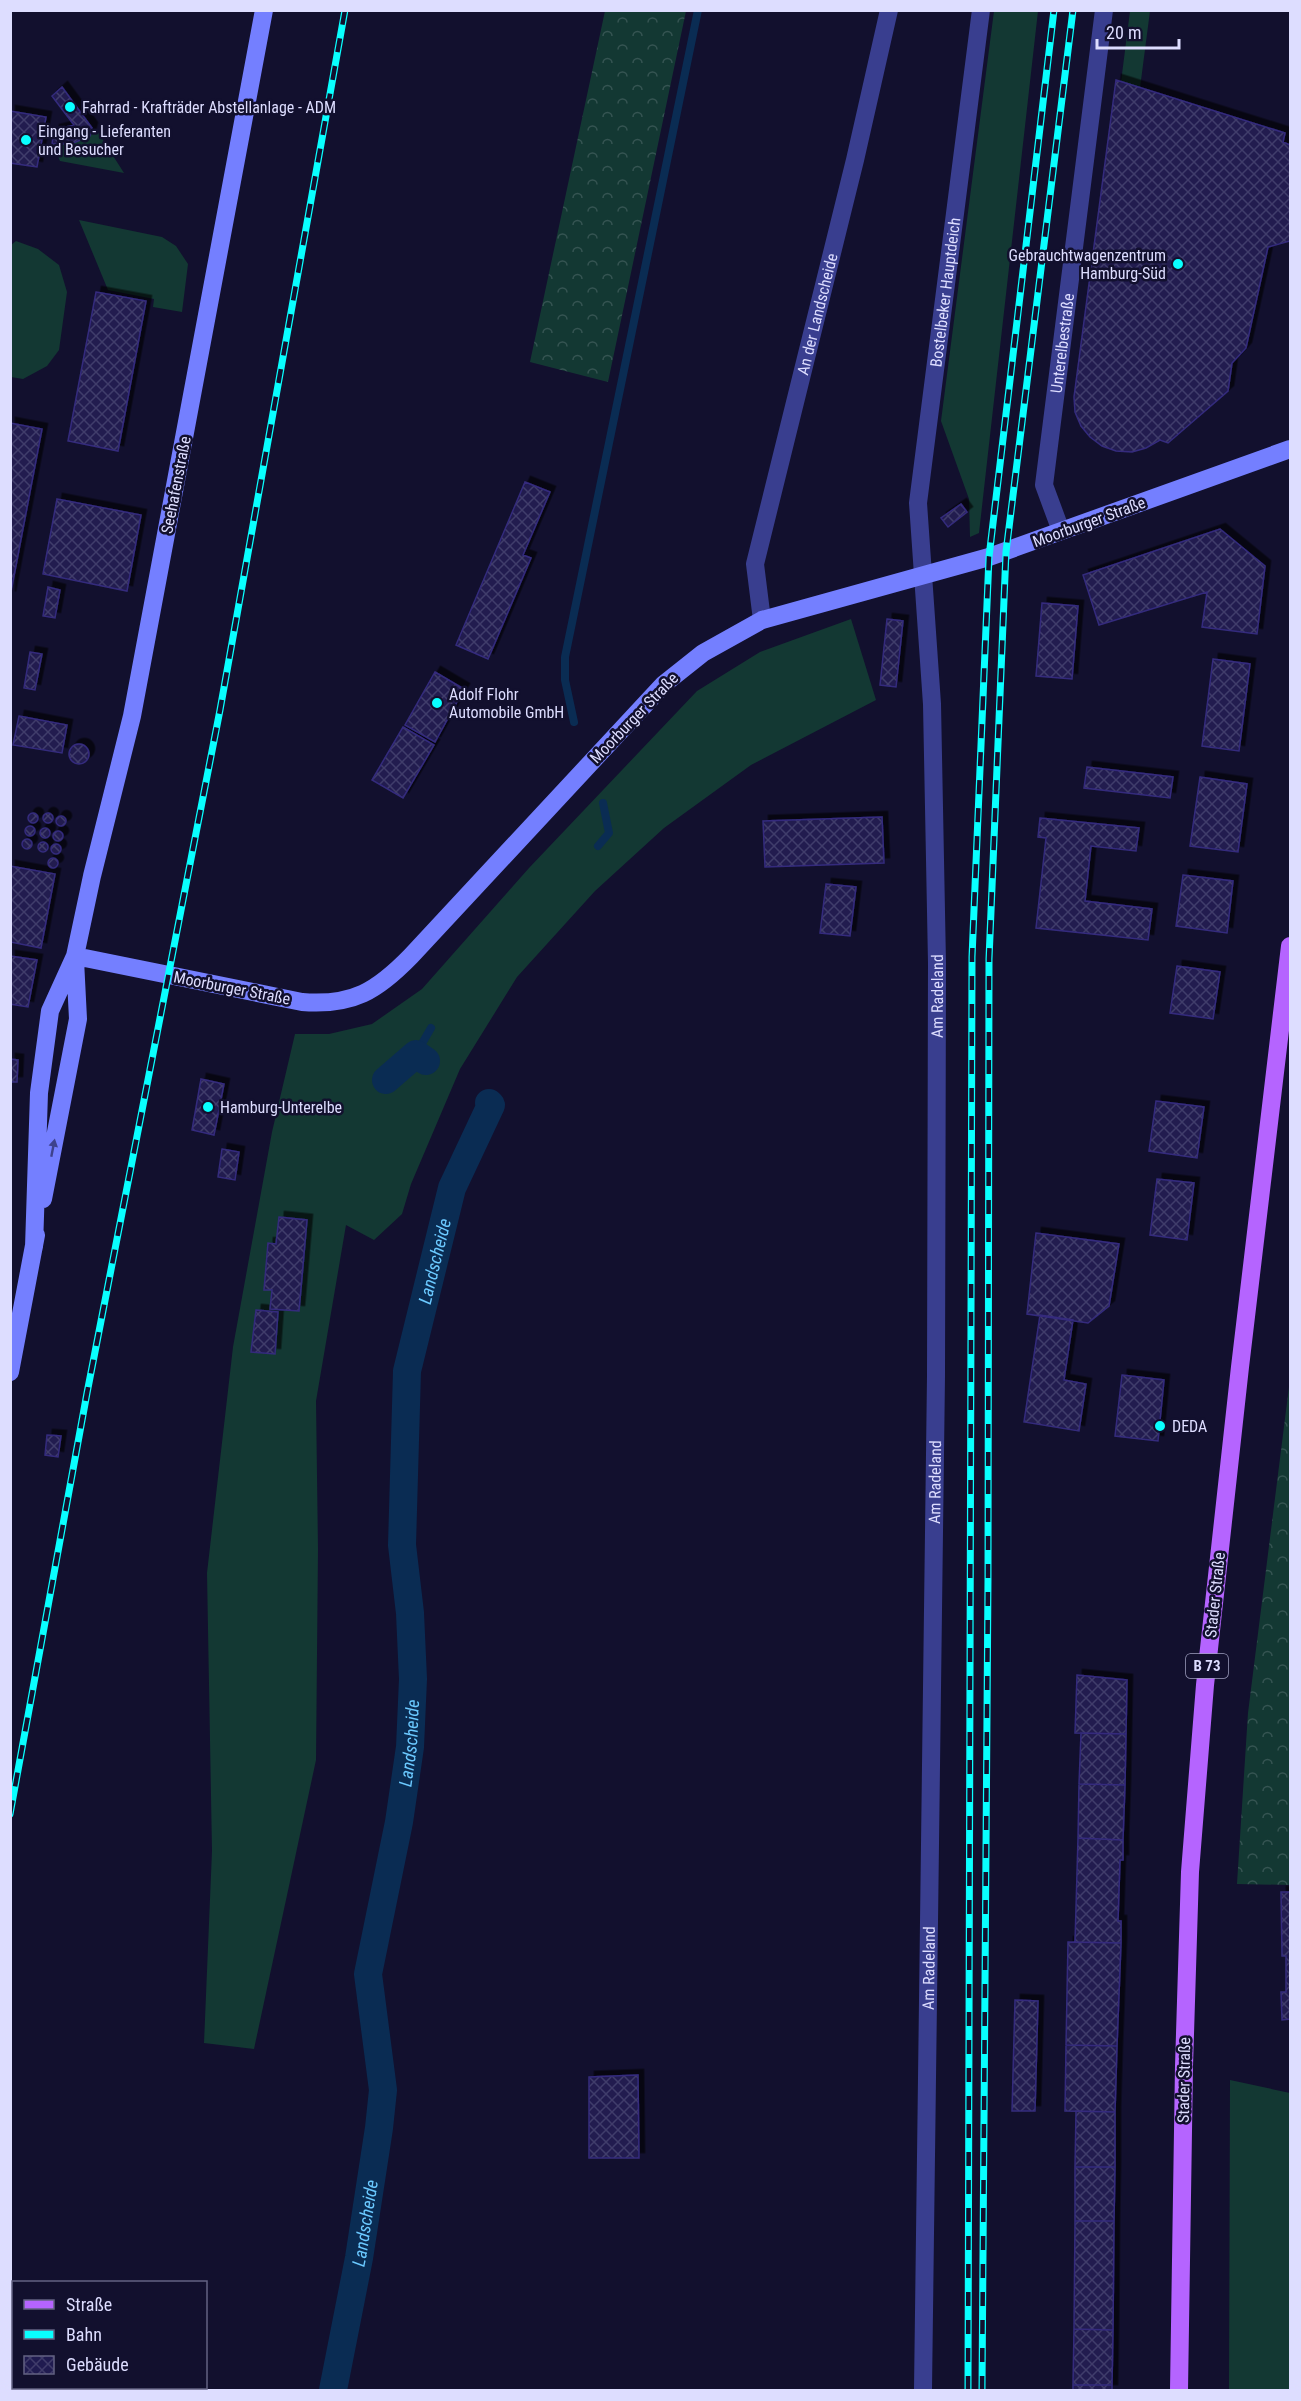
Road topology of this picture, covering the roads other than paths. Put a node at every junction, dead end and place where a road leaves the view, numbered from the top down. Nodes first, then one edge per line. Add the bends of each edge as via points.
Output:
1 (264, 10) edge
2 (889, 10) edge
3 (981, 10) edge
4 (1104, 10) edge
5 (1290, 449) edge
6 (1061, 531) junction
7 (922, 575) junction
8 (762, 620) junction
9 (1290, 946) edge
10 (75, 956) junction
11 (34, 1247) junction
12 (10, 1372) edge
13 (922, 2391) edge
14 (1179, 2391) edge

1 - 10 main road, Seehafenstraße via 132,716
2 - 8 street, An der Landscheide via 755,564
3 - 7 street, Bostelbeker Hauptdeich via 918,503
4 - 6 street, Unterelbestraße via 1044,486
5 - 6 main road, Moorburger Straße
6 - 7 main road, Moorburger Straße
7 - 8 main road, Moorburger Straße
7 - 13 street, Am Radeland via 932,704 937,963 936,1364
8 - 10 main road, Moorburger Straße via 703,653 664,684 427,940 369,992 338,1002 302,1002
9 - 14 main road, Stader Straße / B 73 via 1208,1661 1191,1860
11 -> 10 main road via 78,1019
10 - 11 main road via 50,1011 43,1058 36,1134
11 - 12 main road

